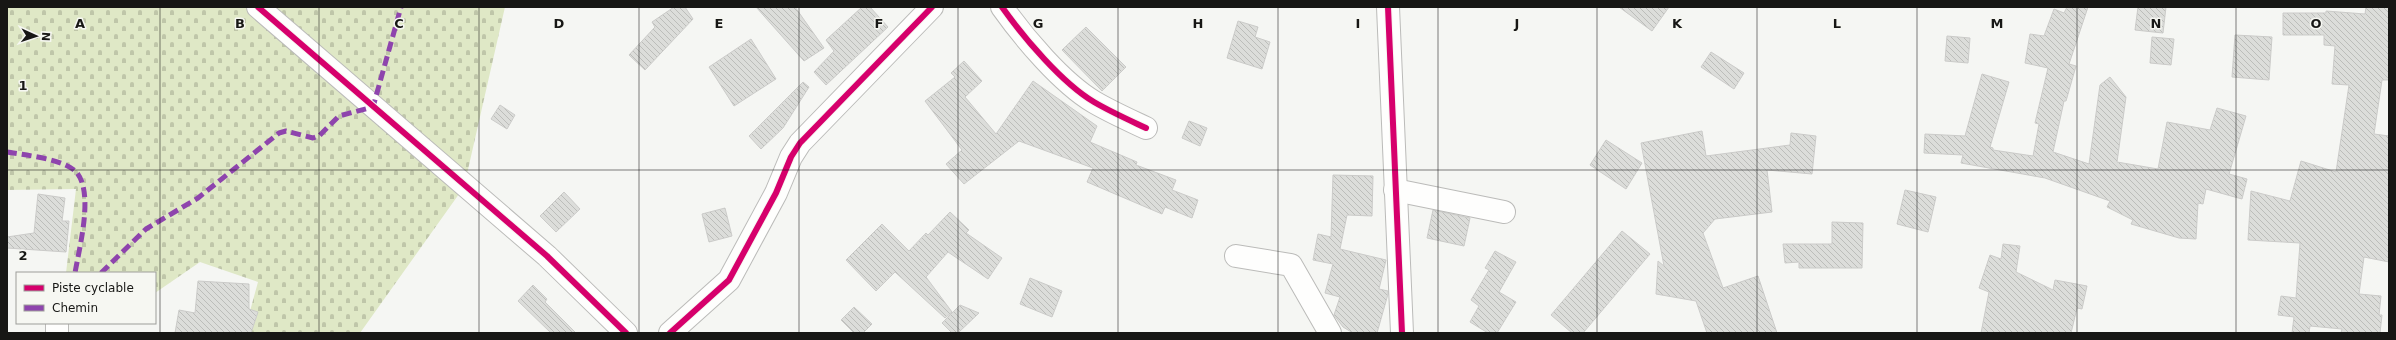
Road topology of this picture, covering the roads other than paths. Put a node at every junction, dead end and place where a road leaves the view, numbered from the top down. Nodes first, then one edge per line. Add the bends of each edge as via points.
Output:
1 (258, 7) edge
2 (932, 7) edge
3 (1002, 7) edge
4 (1388, 7) edge
5 (1146, 128) dead end
6 (1395, 190) junction
7 (1504, 212) dead end
8 (1236, 256) dead end
9 (626, 333) edge
10 (670, 333) edge
11 (1330, 333) edge
12 (1402, 333) edge

1 - 9 street via 547,256
2 - 10 street via 800,143 729,280
3 - 5 street via 1014,24 1066,80 1093,102
4 - 6 street
6 - 7 street
6 - 12 street
8 - 11 street via 1291,264

